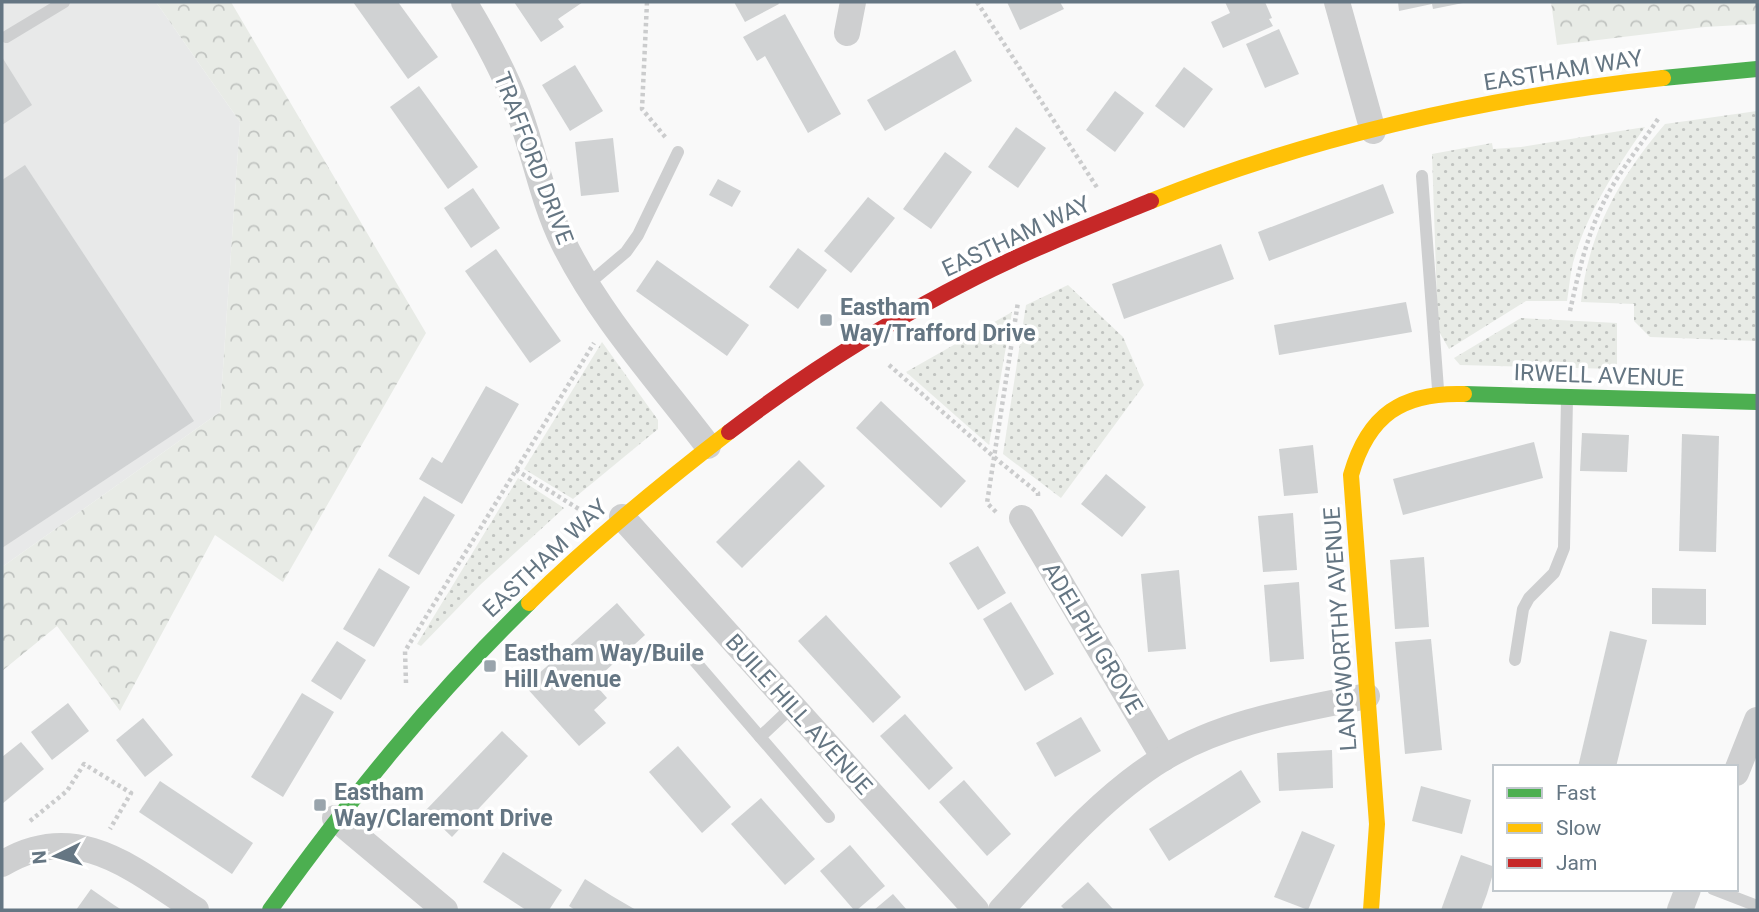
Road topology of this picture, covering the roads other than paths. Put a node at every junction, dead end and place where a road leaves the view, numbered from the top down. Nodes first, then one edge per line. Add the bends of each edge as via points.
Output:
1 (64, 2) edge
2 (464, 2) edge
3 (853, 2) edge
4 (1337, 2) edge
5 (848, 33) dead end
6 (6, 37) dead end
7 (1757, 69) edge
8 (1373, 131) junction
9 (678, 152) road end
10 (1422, 176) dead end
11 (587, 285) junction
12 (1439, 393) junction
13 (1567, 397) junction
14 (1757, 402) edge
15 (708, 446) junction
16 (1021, 514) road end
17 (616, 522) junction
18 (687, 652) dead end
19 (1515, 660) dead end
20 (1367, 696) junction
21 (792, 707) junction
22 (1757, 720) edge
23 (760, 737) junction
24 (1164, 758) junction
25 (1738, 768) edge
26 (829, 817) dead end
27 (335, 818) junction
28 (7, 861) edge
29 (1687, 891) edge
30 (1718, 891) edge
31 (1757, 906) edge
32 (196, 910) edge
33 (270, 910) edge
34 (445, 910) edge
35 (976, 910) edge
36 (1001, 910) edge
37 (1371, 910) edge
38 (1680, 910) edge

1 - 6 lane
2 - 11 street, TRAFFORD DRIVE via 503,72 544,194
3 - 5 street
4 - 8 street
7 - 8 street, EASTHAM WAY via 1559,91
8 - 15 street, EASTHAM WAY via 1244,167 1038,249 863,341
9 - 11 lane via 638,235 626,252
10 - 12 lane
11 - 15 street, TRAFFORD DRIVE
12 - 13 street, IRWELL AVENUE
12 - 20 street, LANGWORTHY AVENUE via 1380,416 1356,454 1351,475
13 - 14 street, IRWELL AVENUE
13 - 19 lane via 1564,548 1554,573 1523,609
15 - 17 street, EASTHAM WAY
16 - 24 street, ADELPHI GROVE
17 - 21 street, BUILE HILL AVENUE
17 - 27 street, EASTHAM WAY via 499,630
18 - 23 lane
20 - 24 street via 1241,725
20 - 37 street, LANGWORTHY AVENUE via 1377,824
21 - 23 lane
21 - 35 street, BUILE HILL AVENUE
22 - 25 street
23 - 26 lane
24 - 36 street via 1110,799
27 - 33 street, EASTHAM WAY
27 - 34 street
28 - 32 street via 54,845 98,851
29 - 38 street
30 - 31 lane

